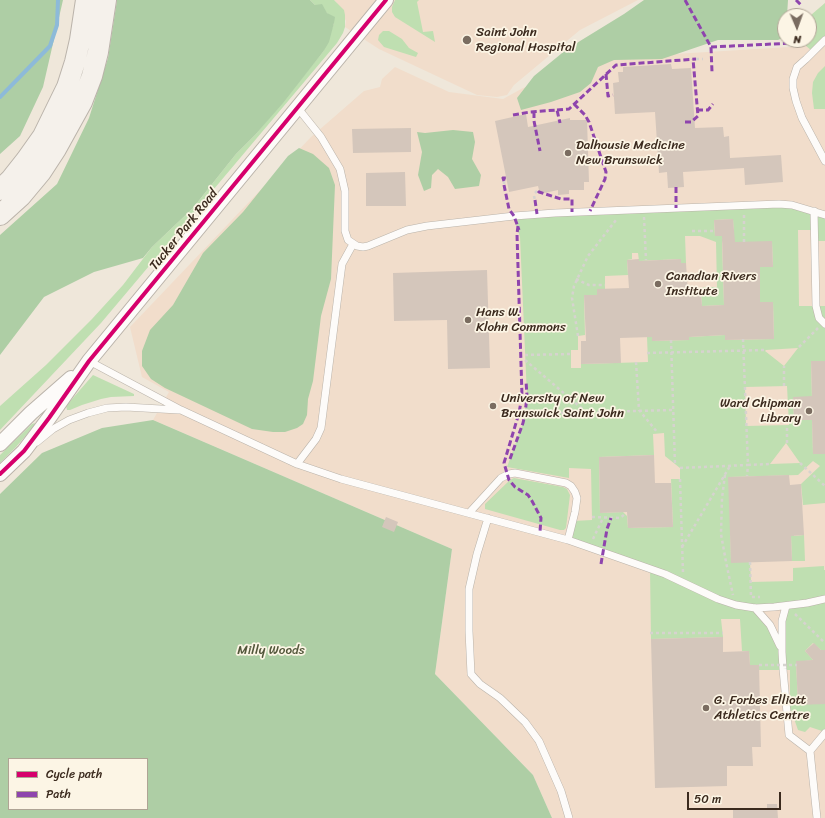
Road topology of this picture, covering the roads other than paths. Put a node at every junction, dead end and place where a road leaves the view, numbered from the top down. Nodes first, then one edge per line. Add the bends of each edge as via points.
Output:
1 (86, 0) edge
2 (106, 0) edge
3 (386, 0) edge
4 (825, 40) edge
5 (297, 107) junction
6 (825, 161) edge
7 (0, 190) edge
8 (814, 211) junction
9 (0, 215) edge
10 (825, 215) edge
11 (353, 244) junction
12 (824, 323) edge
13 (89, 361) junction
14 (181, 410) junction
15 (0, 444) edge
16 (24, 451) junction
17 (297, 464) junction
18 (0, 474) edge
19 (469, 513) junction
20 (488, 518) junction
21 (568, 540) junction
22 (825, 599) edge
23 (786, 606) junction
24 (754, 608) junction
25 (782, 652) junction
26 (825, 733) edge
27 (810, 751) junction
28 (569, 818) edge
29 (818, 818) edge

1 - 7 main road via 78,47 67,87 43,136
2 - 9 main road via 98,52 82,102 41,172 21,196
3 - 5 street, Tucker Park Road
4 - 6 lane via 797,66 793,88 802,118
5 - 11 lane via 321,137 340,169 345,191 345,231 348,240
5 - 13 street, Tucker Park Road
8 - 10 lane
8 - 11 lane via 792,205 644,208 514,216 427,226 407,230 363,247
8 - 12 lane via 816,306
11 - 17 lane via 342,264 321,428
13 - 14 lane
13 - 15 street, Tucker Park Road
13 - 16 street, Tucker Park Road
14 - 16 lane via 107,408 69,420
14 - 17 lane
16 - 18 street, Tucker Park Road
17 - 19 lane
19 - 20 lane
19 - 21 lane via 501,478 509,474 515,473 571,486 577,498
20 - 21 lane
20 - 28 lane via 469,589 471,674 525,722 539,741 561,791
21 - 24 lane via 650,569 718,599
22 - 23 lane
23 - 24 lane
23 - 25 lane via 782,621
24 - 25 lane via 770,625
25 - 27 lane via 789,735
26 - 27 lane
27 - 29 lane

